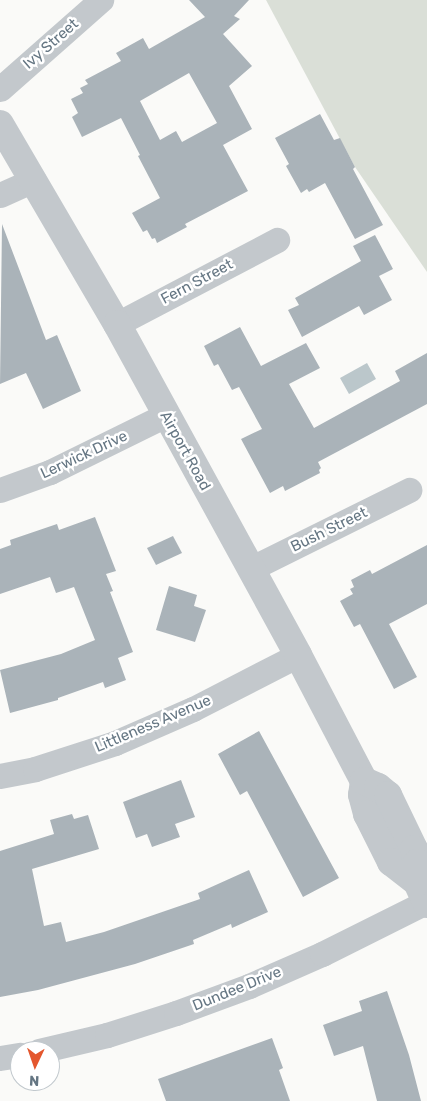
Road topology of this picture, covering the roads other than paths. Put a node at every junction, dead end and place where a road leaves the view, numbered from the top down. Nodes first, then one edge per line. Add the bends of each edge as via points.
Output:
1 (101, 0) edge
2 (0, 89) edge
3 (0, 124) edge
4 (34, 180) junction
5 (0, 195) edge
6 (277, 240) dead end
7 (116, 324) junction
8 (166, 415) junction
9 (0, 490) edge
10 (409, 490) dead end
11 (250, 569) junction
12 (298, 655) junction
13 (0, 776) edge
14 (423, 896) edge
15 (60, 1046) edge

1 - 2 street, Ivy Street
3 - 4 street, Airport Road
4 - 5 street
4 - 7 street, Airport Road
6 - 7 street, Fern Street
7 - 8 street, Airport Road
8 - 9 street, Lerwick Drive via 50,472
8 - 11 street, Airport Road
10 - 11 street, Bush Street
11 - 12 street, Airport Road
12 - 13 street, Littleness Avenue via 193,709 115,743 35,769
12 - 14 street, Airport Road via 364,781 362,795 367,814 391,862 404,870
14 - 15 street, Dundee Drive via 322,954 249,986 159,1019

